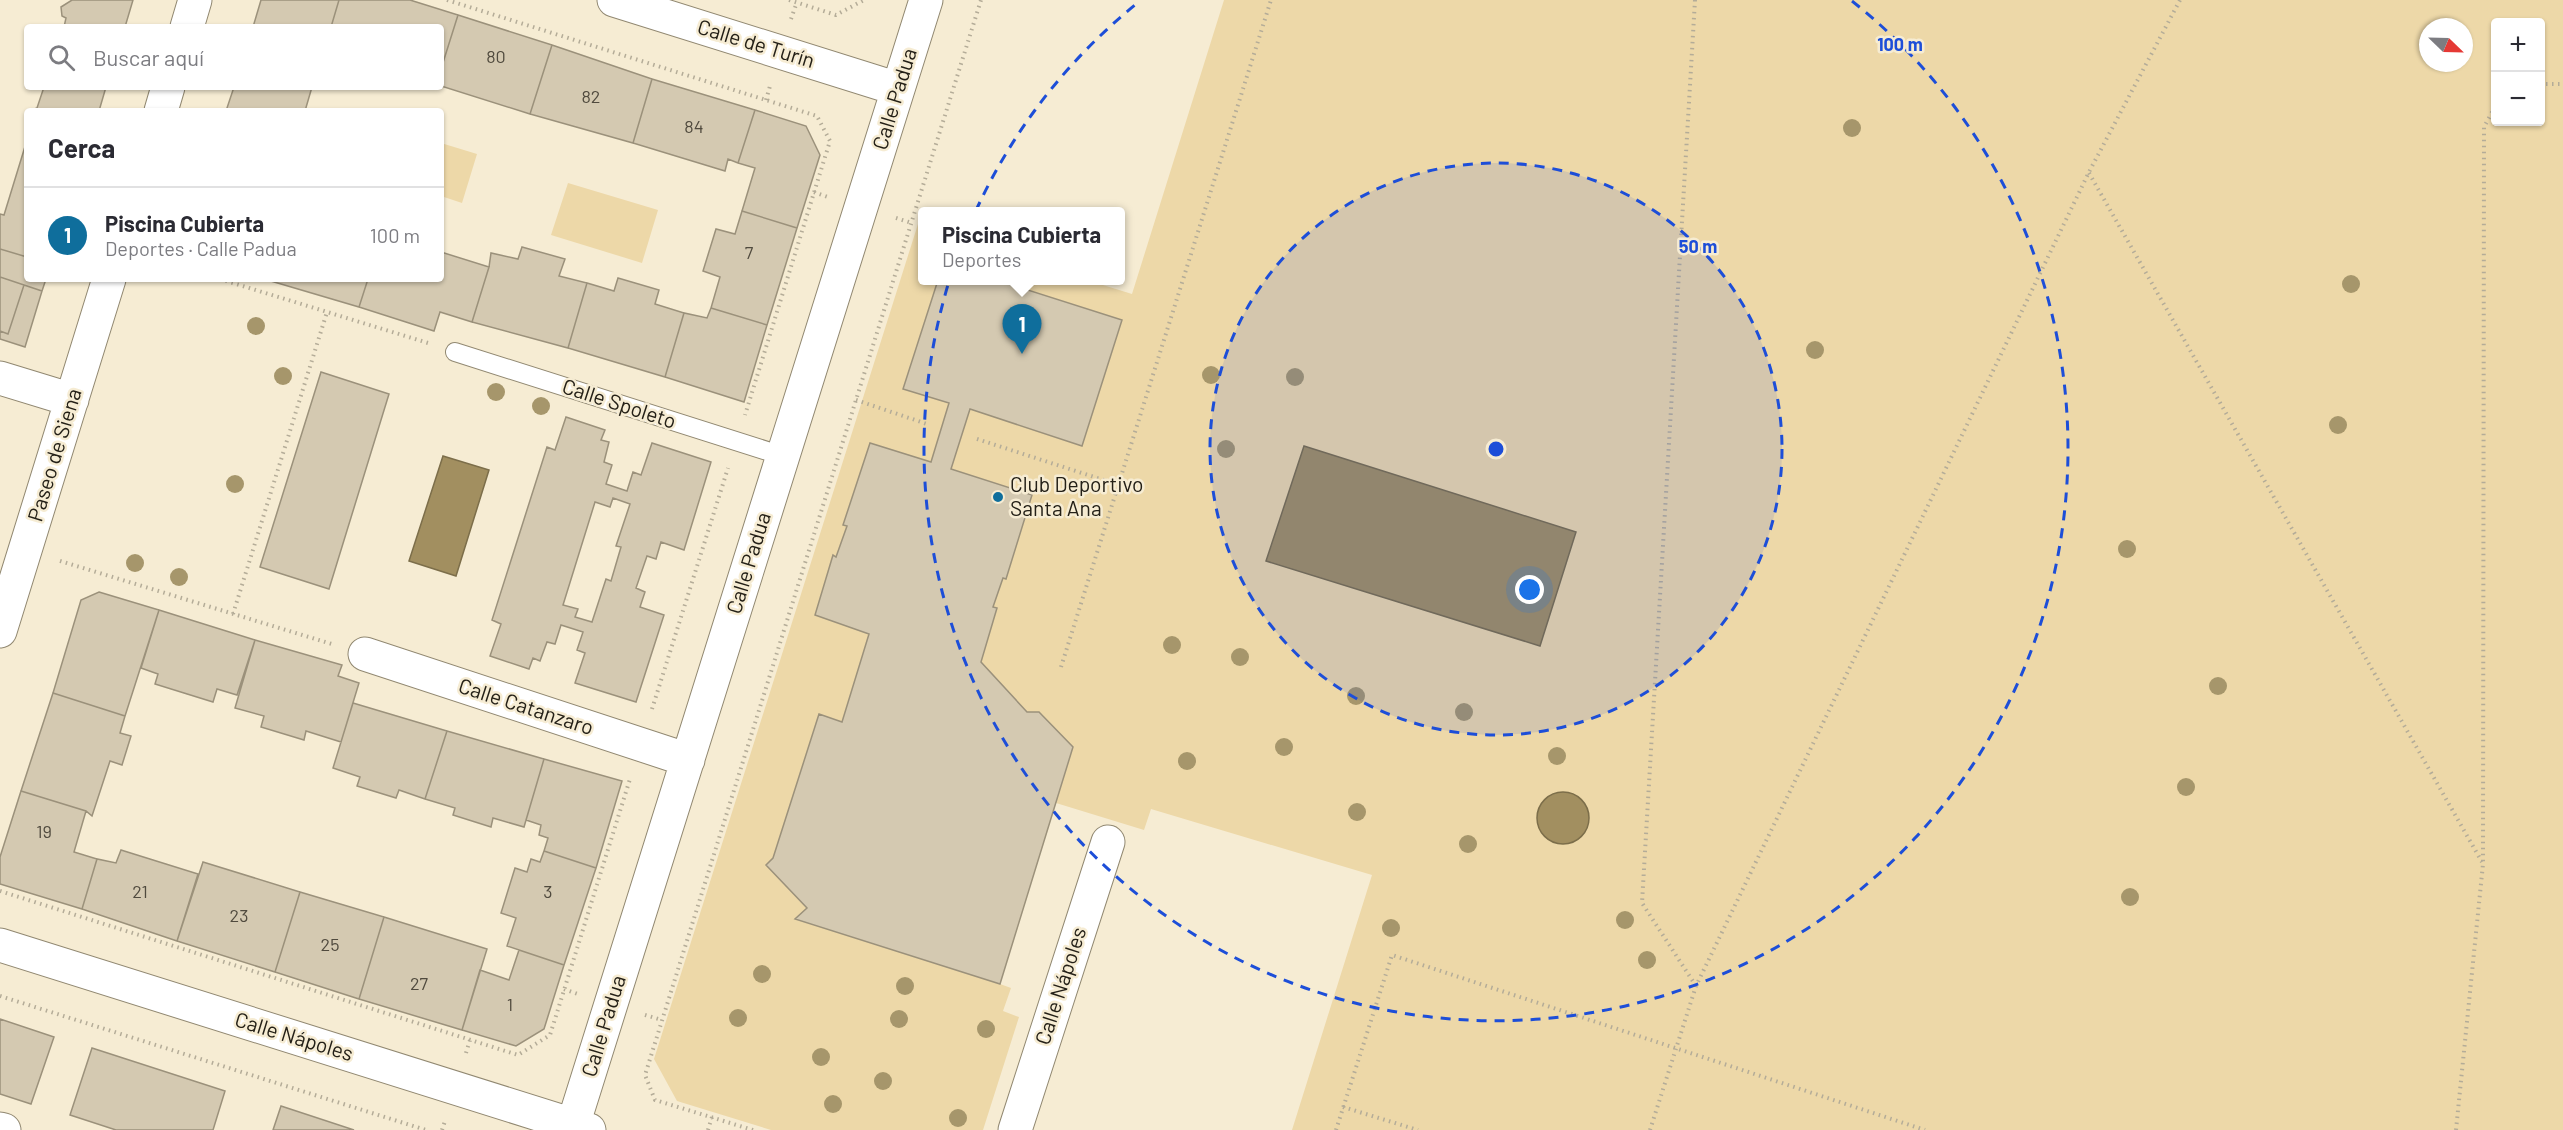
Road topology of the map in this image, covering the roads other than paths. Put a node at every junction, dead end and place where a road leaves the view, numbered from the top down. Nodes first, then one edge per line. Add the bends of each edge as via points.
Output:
1 (195, 0) edge
2 (614, 0) edge
3 (926, 0) edge
4 (188, 24) edge
5 (898, 89) junction
6 (167, 90) edge
7 (162, 108) edge
8 (108, 282) edge
9 (455, 352) road end
10 (0, 378) edge
11 (72, 400) junction
12 (783, 456) junction
13 (0, 631) edge
14 (365, 654) road end
15 (688, 760) junction
16 (1108, 842) dead end
17 (0, 945) edge
18 (566, 1126) edge
19 (0, 1129) edge
20 (4, 1130) edge
21 (1015, 1130) edge

1 - 4 street
2 - 5 street, Calle de Turín
3 - 5 street, Calle Padua
5 - 12 street, Calle Padua
6 - 7 street
8 - 11 street, Paseo de Siena
9 - 12 lane, Calle Spoleto
10 - 11 street
11 - 13 street, Paseo de Siena
12 - 15 street, Calle Padua
14 - 15 street, Calle Catanzaro
15 - 18 street, Calle Padua
16 - 21 street, Calle Nápoles
17 - 18 street, Calle Nápoles
19 - 20 street

